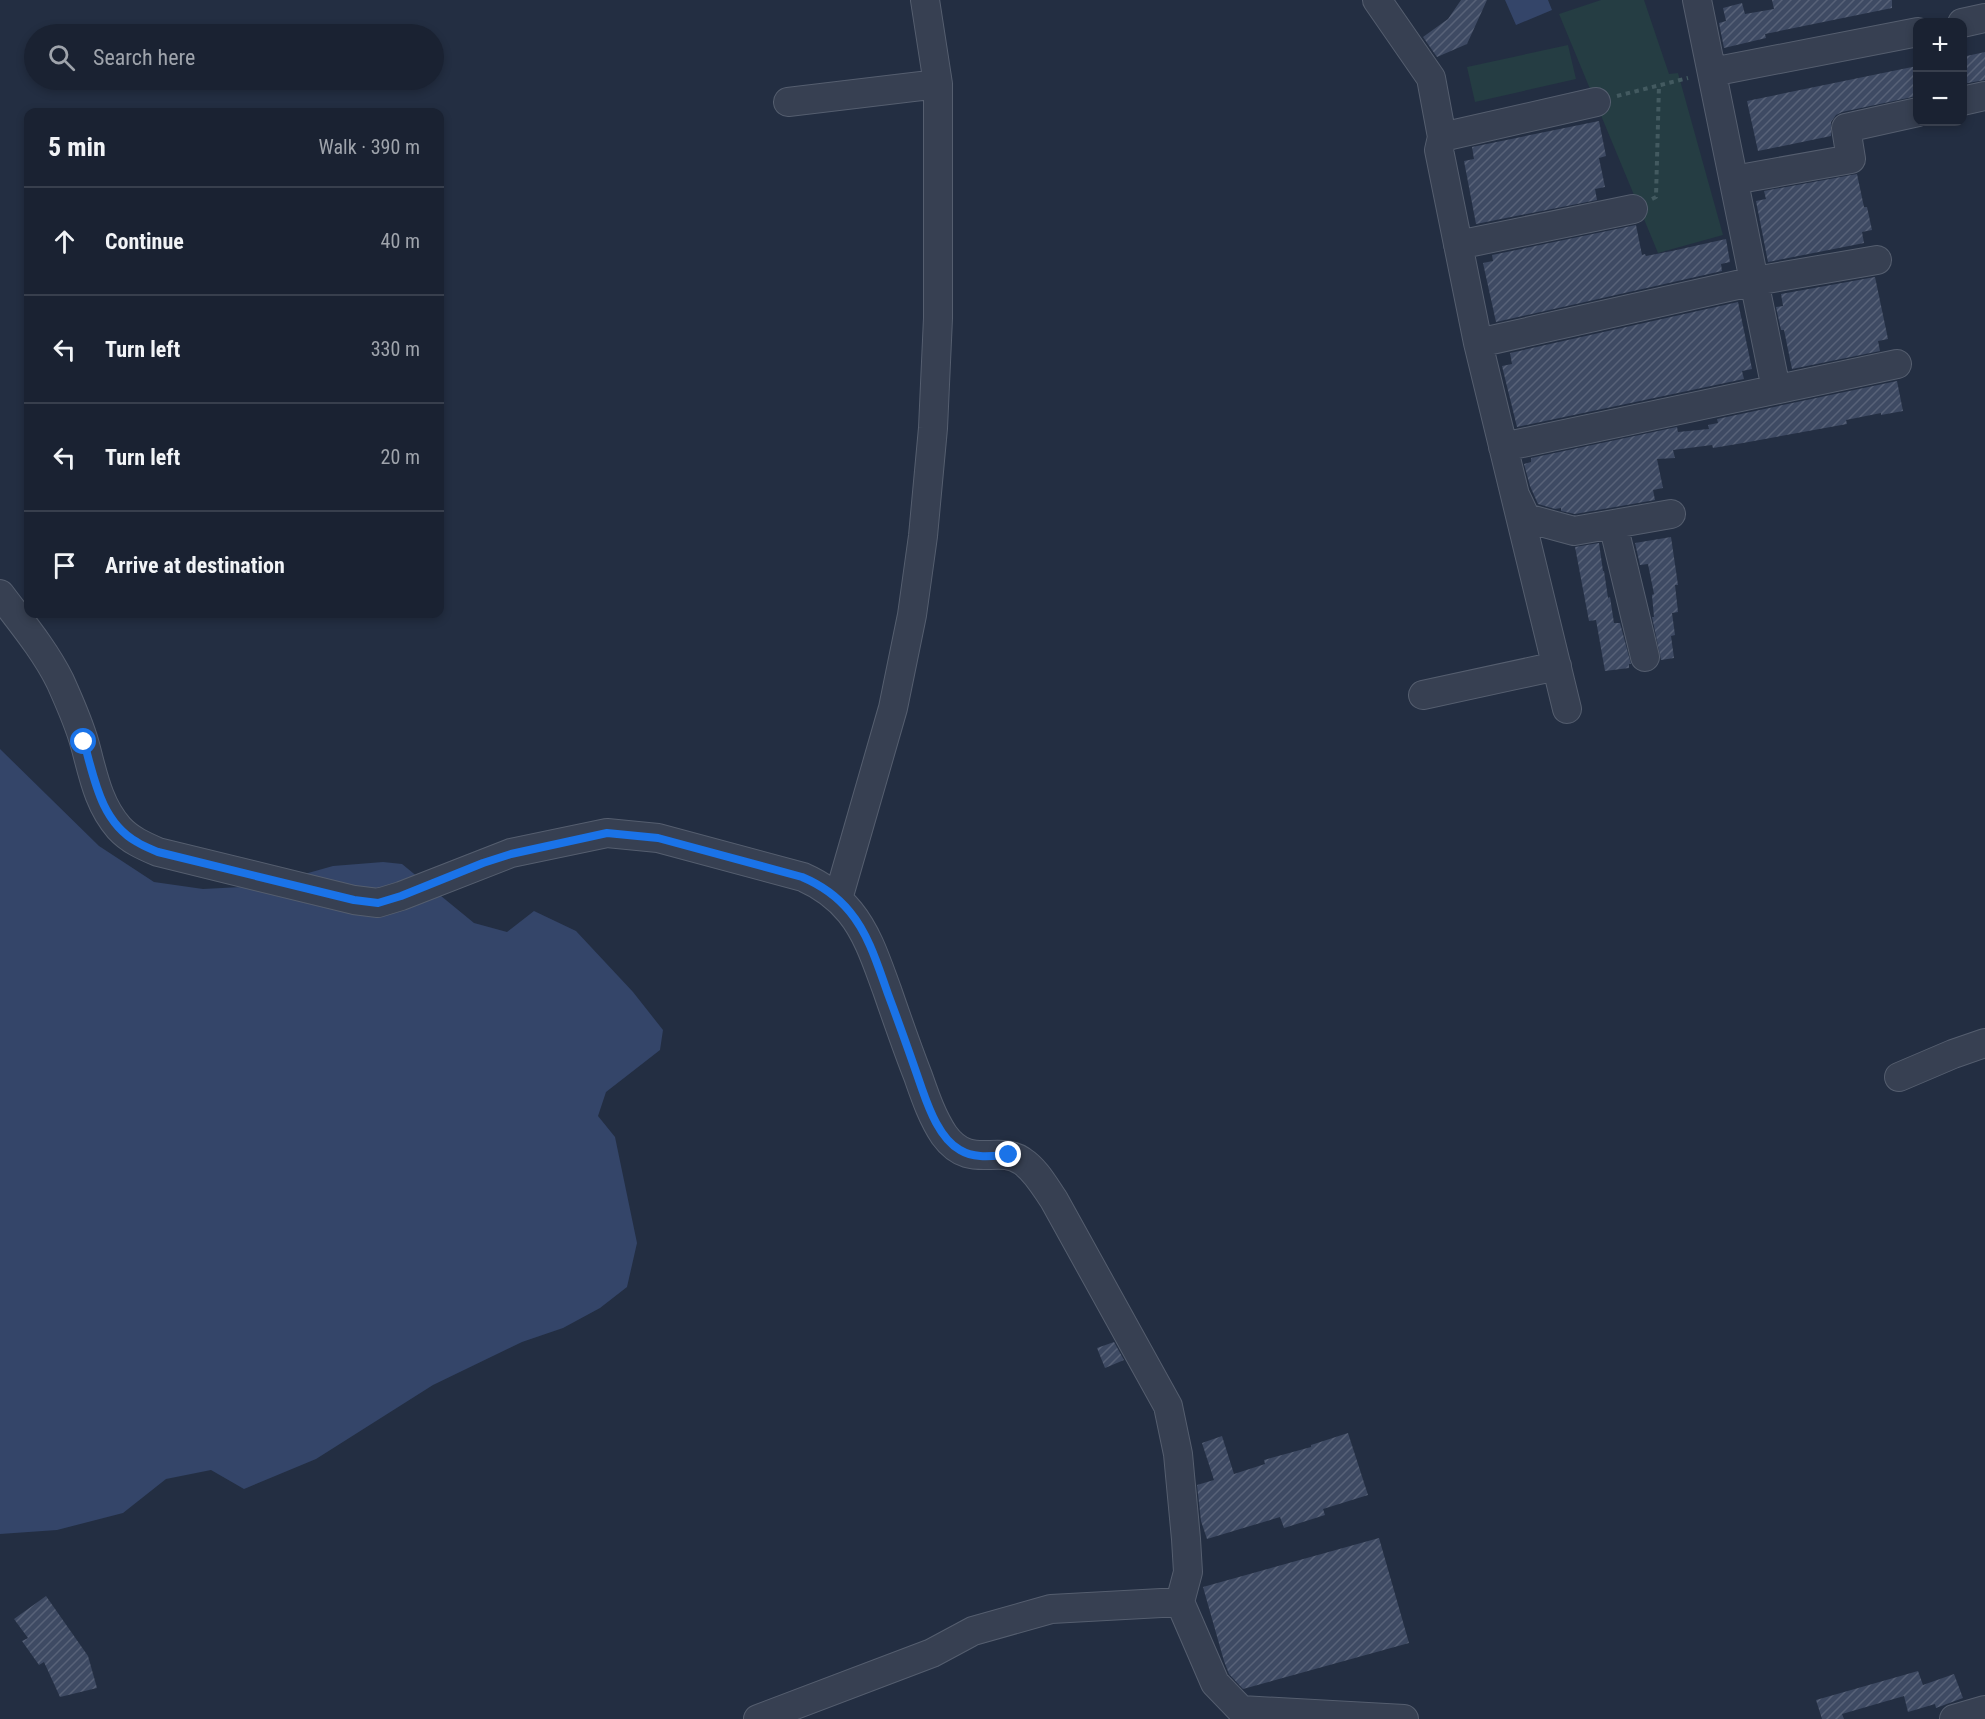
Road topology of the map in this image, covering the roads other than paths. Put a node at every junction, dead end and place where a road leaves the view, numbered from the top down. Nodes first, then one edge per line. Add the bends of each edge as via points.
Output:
1 (925, 0) edge
2 (1377, 0) edge
3 (1698, 0) edge
4 (1985, 18) edge
5 (1967, 22) edge
6 (1913, 33) edge
7 (1712, 72) junction
8 (938, 84) junction
9 (1985, 96) edge
10 (1967, 100) edge
11 (788, 102) dead end
12 (1596, 102) road end
13 (1913, 113) edge
14 (1442, 137) junction
15 (1734, 180) junction
16 (1633, 209) road end
17 (1458, 245) junction
18 (1877, 260) dead end
19 (1755, 281) junction
20 (1478, 343) junction
21 (1897, 364) dead end
22 (1776, 389) junction
23 (1503, 447) junction
24 (1513, 490) junction
25 (1671, 514) dead end
26 (1613, 524) junction
27 (0, 594) edge
28 (1645, 657) dead end
29 (1557, 666) junction
30 (1423, 695) dead end
31 (1567, 709) dead end
32 (838, 899) junction
33 (1985, 1043) edge
34 (1899, 1077) dead end
35 (1180, 1602) junction
36 (1985, 1710) edge
37 (758, 1719) edge
38 (1404, 1719) edge
39 (1954, 1719) edge

1 - 8 street
2 - 14 street via 1431,78
3 - 7 street
4 - 5 street
6 - 7 street
7 - 15 street
8 - 11 street
8 - 32 street via 938,318 923,536 893,708
9 - 10 street
12 - 14 street
13 - 15 street via 1846,128 1851,159
14 - 17 street via 1439,150
15 - 19 street
16 - 17 street
17 - 20 street
18 - 19 street
19 - 20 street
19 - 22 street
20 - 23 street
21 - 22 street
22 - 23 street
23 - 24 street
24 - 26 street via 1526,518 1574,531
24 - 29 street
25 - 26 street
26 - 28 street
27 - 32 street via 59,680 84,742 99,796 110,816 136,842 158,852 378,903 511,854 607,833 627,834 658,838 802,877
29 - 30 street
29 - 31 street
32 - 35 street via 863,931 875,957 928,1106 944,1136 972,1155 1009,1155 1036,1175 1054,1200 1168,1406 1178,1454 1186,1539 1188,1572
33 - 34 street
35 - 37 street via 1051,1610 973,1631 932,1653
35 - 38 street via 1215,1683 1241,1710
36 - 39 street

